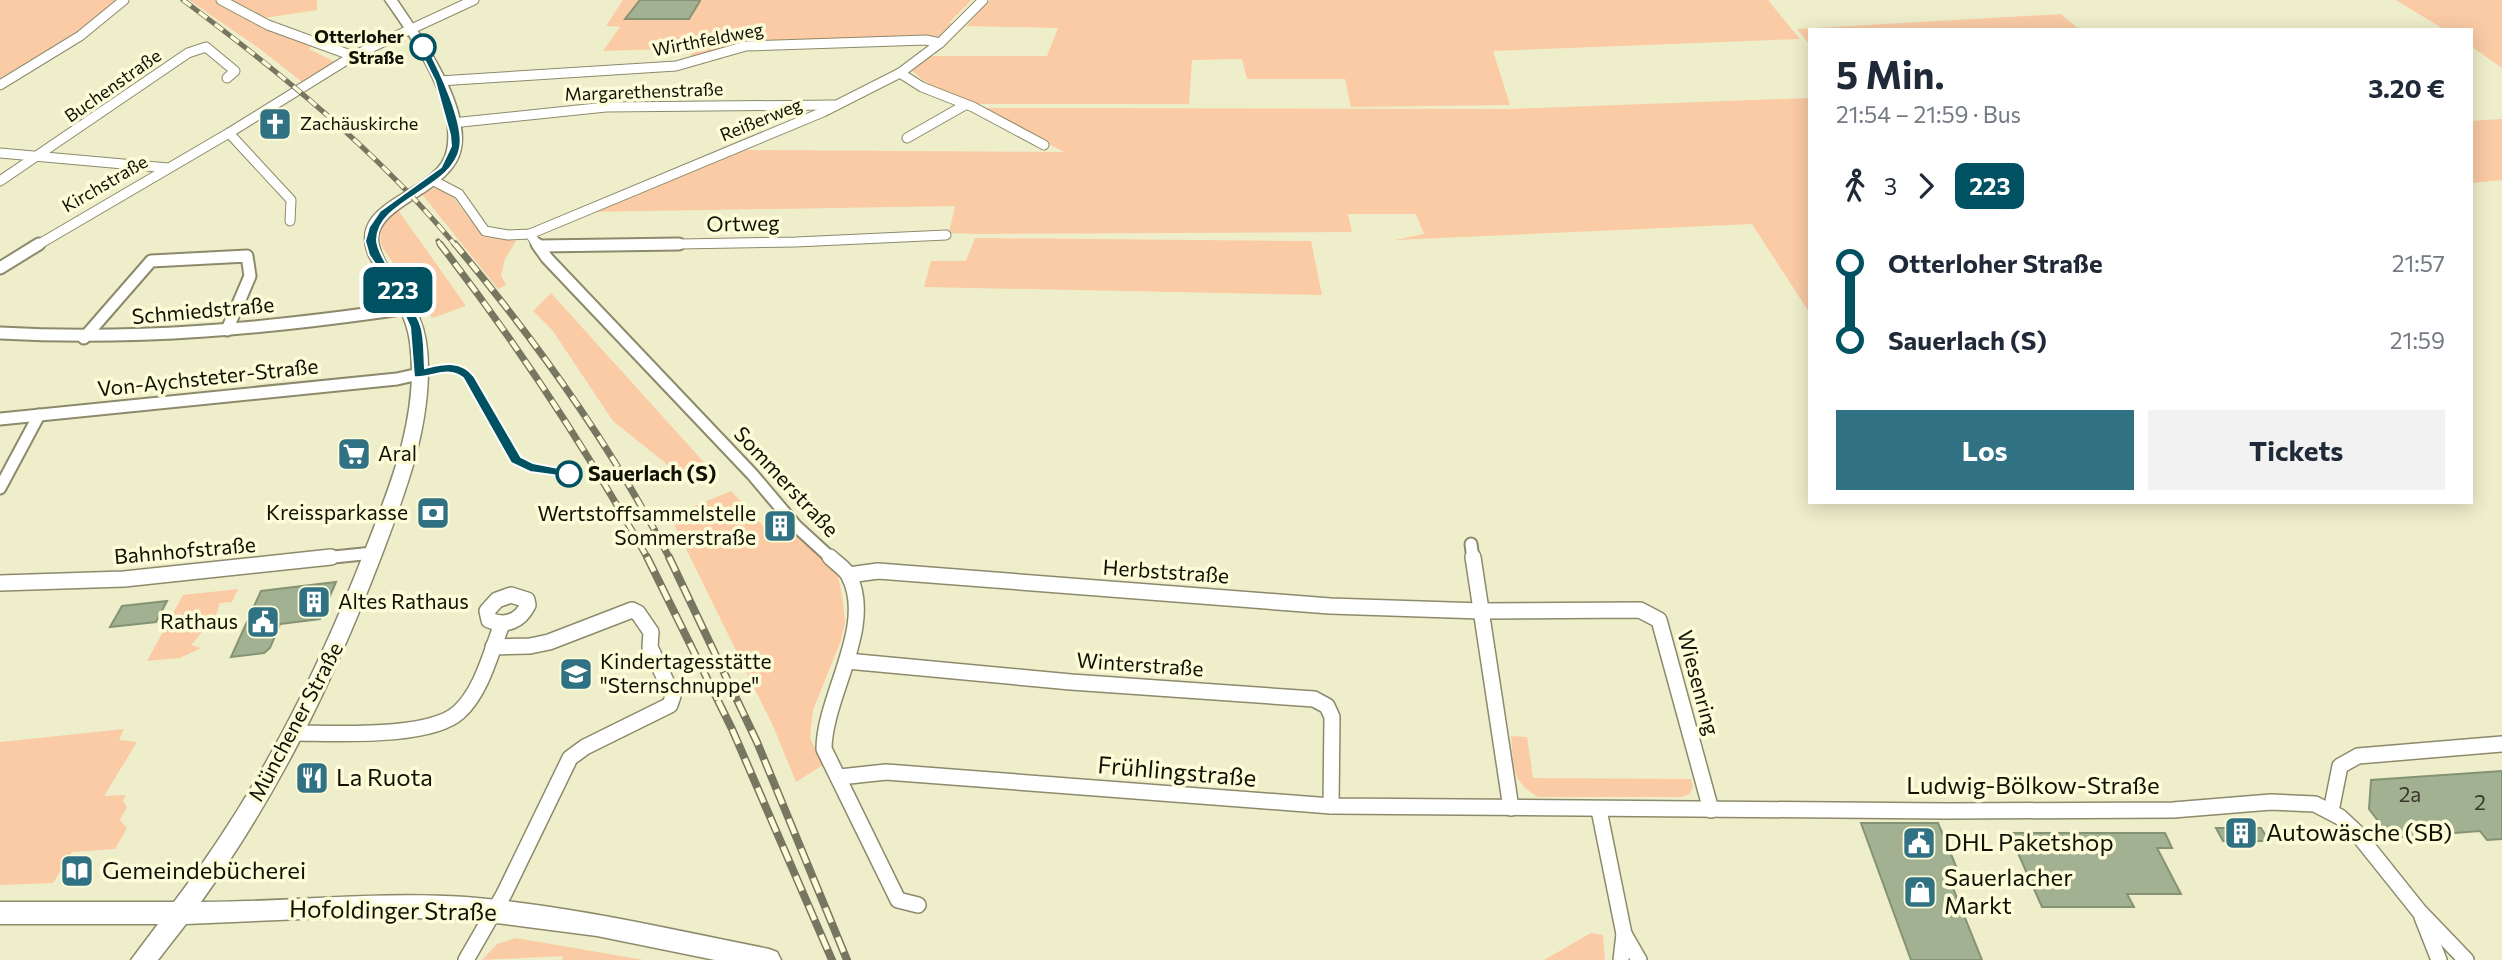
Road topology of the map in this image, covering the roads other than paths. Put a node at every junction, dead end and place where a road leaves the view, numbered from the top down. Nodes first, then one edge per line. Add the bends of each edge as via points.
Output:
1 (124, 0) edge
2 (221, 0) edge
3 (391, 0) edge
4 (474, 0) edge
5 (984, 0) edge
6 (410, 30) junction
7 (940, 43) junction
8 (353, 56) junction
9 (900, 73) junction
10 (227, 78) dead end
11 (439, 81) junction
12 (0, 85) edge
13 (838, 105) junction
14 (965, 105) junction
15 (452, 122) junction
16 (229, 133) junction
17 (907, 138) dead end
18 (1044, 145) dead end
19 (0, 153) edge
20 (40, 156) junction
21 (168, 168) junction
22 (432, 180) junction
23 (0, 181) edge
24 (290, 221) dead end
25 (530, 234) junction
26 (946, 235) dead end
27 (540, 246) junction
28 (0, 268) edge
29 (408, 308) junction
30 (227, 330) junction
31 (0, 333) edge
32 (84, 338) junction
33 (419, 374) junction
34 (39, 415) junction
35 (0, 419) edge
36 (0, 488) edge
37 (1471, 544) dead end
38 (373, 553) junction
39 (849, 575) junction
40 (0, 583) edge
41 (1480, 611) junction
42 (502, 624) dead end
43 (492, 647) junction
44 (847, 661) junction
45 (295, 733) junction
46 (2502, 744) edge
47 (840, 777) junction
48 (1331, 806) junction
49 (1511, 808) junction
50 (1599, 810) junction
51 (1711, 810) junction
52 (2331, 811) junction
53 (918, 905) dead end
54 (495, 911) junction
55 (2419, 911) junction
56 (0, 913) edge
57 (180, 913) junction
58 (1624, 934) junction
59 (143, 960) edge
60 (466, 960) edge
61 (769, 960) edge
62 (1621, 960) edge
63 (1639, 960) edge
64 (2439, 960) edge
65 (2466, 960) edge

1 - 12 street via 106,18
2 - 8 street via 268,25
3 - 6 main road, Münchener Straße
4 - 6 street
5 - 7 street, Reißerweg
6 - 8 street, Kirchstraße
6 - 11 main road, Münchener Straße via 428,54
7 - 9 street, Reißerweg
7 - 11 street, Wirthfeldweg via 747,46 676,66
8 - 16 street, Kirchstraße
9 - 13 street, Reißerweg
9 - 14 street
10 - 20 street, Buchenstraße via 235,71 206,47 188,53
11 - 15 main road, Münchener Straße
13 - 15 street, Margarethenstraße via 606,107
13 - 25 street, Reißerweg
14 - 17 street
14 - 18 street
15 - 22 main road, Münchener Straße via 456,146 452,158
16 - 21 street, Kirchstraße
16 - 24 street via 291,200
19 - 20 street
20 - 21 street
20 - 23 street, Buchenstraße
21 - 28 street, Kirchstraße
22 - 25 street via 463,196 485,232
22 - 29 main road, Münchener Straße via 384,214 371,241
25 - 27 street, Sommerstraße
26 - 27 street, Ortweg
27 - 39 street, Sommerstraße via 796,526
29 - 30 street, Schmiedstraße
29 - 33 main road, Münchener Straße via 416,327
30 - 32 street, Schmiedstraße
30 - 32 street via 250,276 247,256 151,261
31 - 32 street, Schmiedstraße
33 - 34 street, Von-Aychsteter-Straße
33 - 38 main road, Münchener Straße via 415,421
34 - 35 street, Von-Aychsteter-Straße
34 - 36 street
37 - 41 street
38 - 40 street, Bahnhofstraße via 124,579
38 - 45 main road, Münchener Straße via 340,638
39 - 41 street, Herbststraße via 878,571 1158,595
39 - 44 street via 856,614
41 - 49 street
41 - 51 street, Wiesenring via 1640,610 1659,620
42 - 43 street
43 - 45 street via 464,706 443,723
43 - 54 street via 549,642 632,610 651,632 650,647 674,692 670,705 570,758
44 - 47 street via 824,729 824,750
44 - 48 street, Winterstraße via 1320,700 1332,717
45 - 57 main road, Münchener Straße via 223,853
46 - 52 street via 2358,756 2340,766
47 - 48 street, Frühlingstraße via 886,772
47 - 53 street via 898,900
48 - 49 street, Frühlingstraße
49 - 50 street
50 - 51 street, Ludwig-Bölkow-Straße
50 - 58 street
51 - 52 street, Ludwig-Bölkow-Straße via 2141,810 2271,802 2315,804
52 - 55 street, Ludwig-Bölkow-Straße via 2354,831
54 - 57 main road, Hofoldinger Straße via 350,906
54 - 60 street
54 - 61 main road, Hofoldinger Straße via 597,925
55 - 64 street, Ludwig-Bölkow-Straße
55 - 65 street, Ludwig-Bölkow-Straße
56 - 57 main road, Hofoldinger Straße
57 - 59 main road, Münchener Straße
58 - 62 street
58 - 63 street

